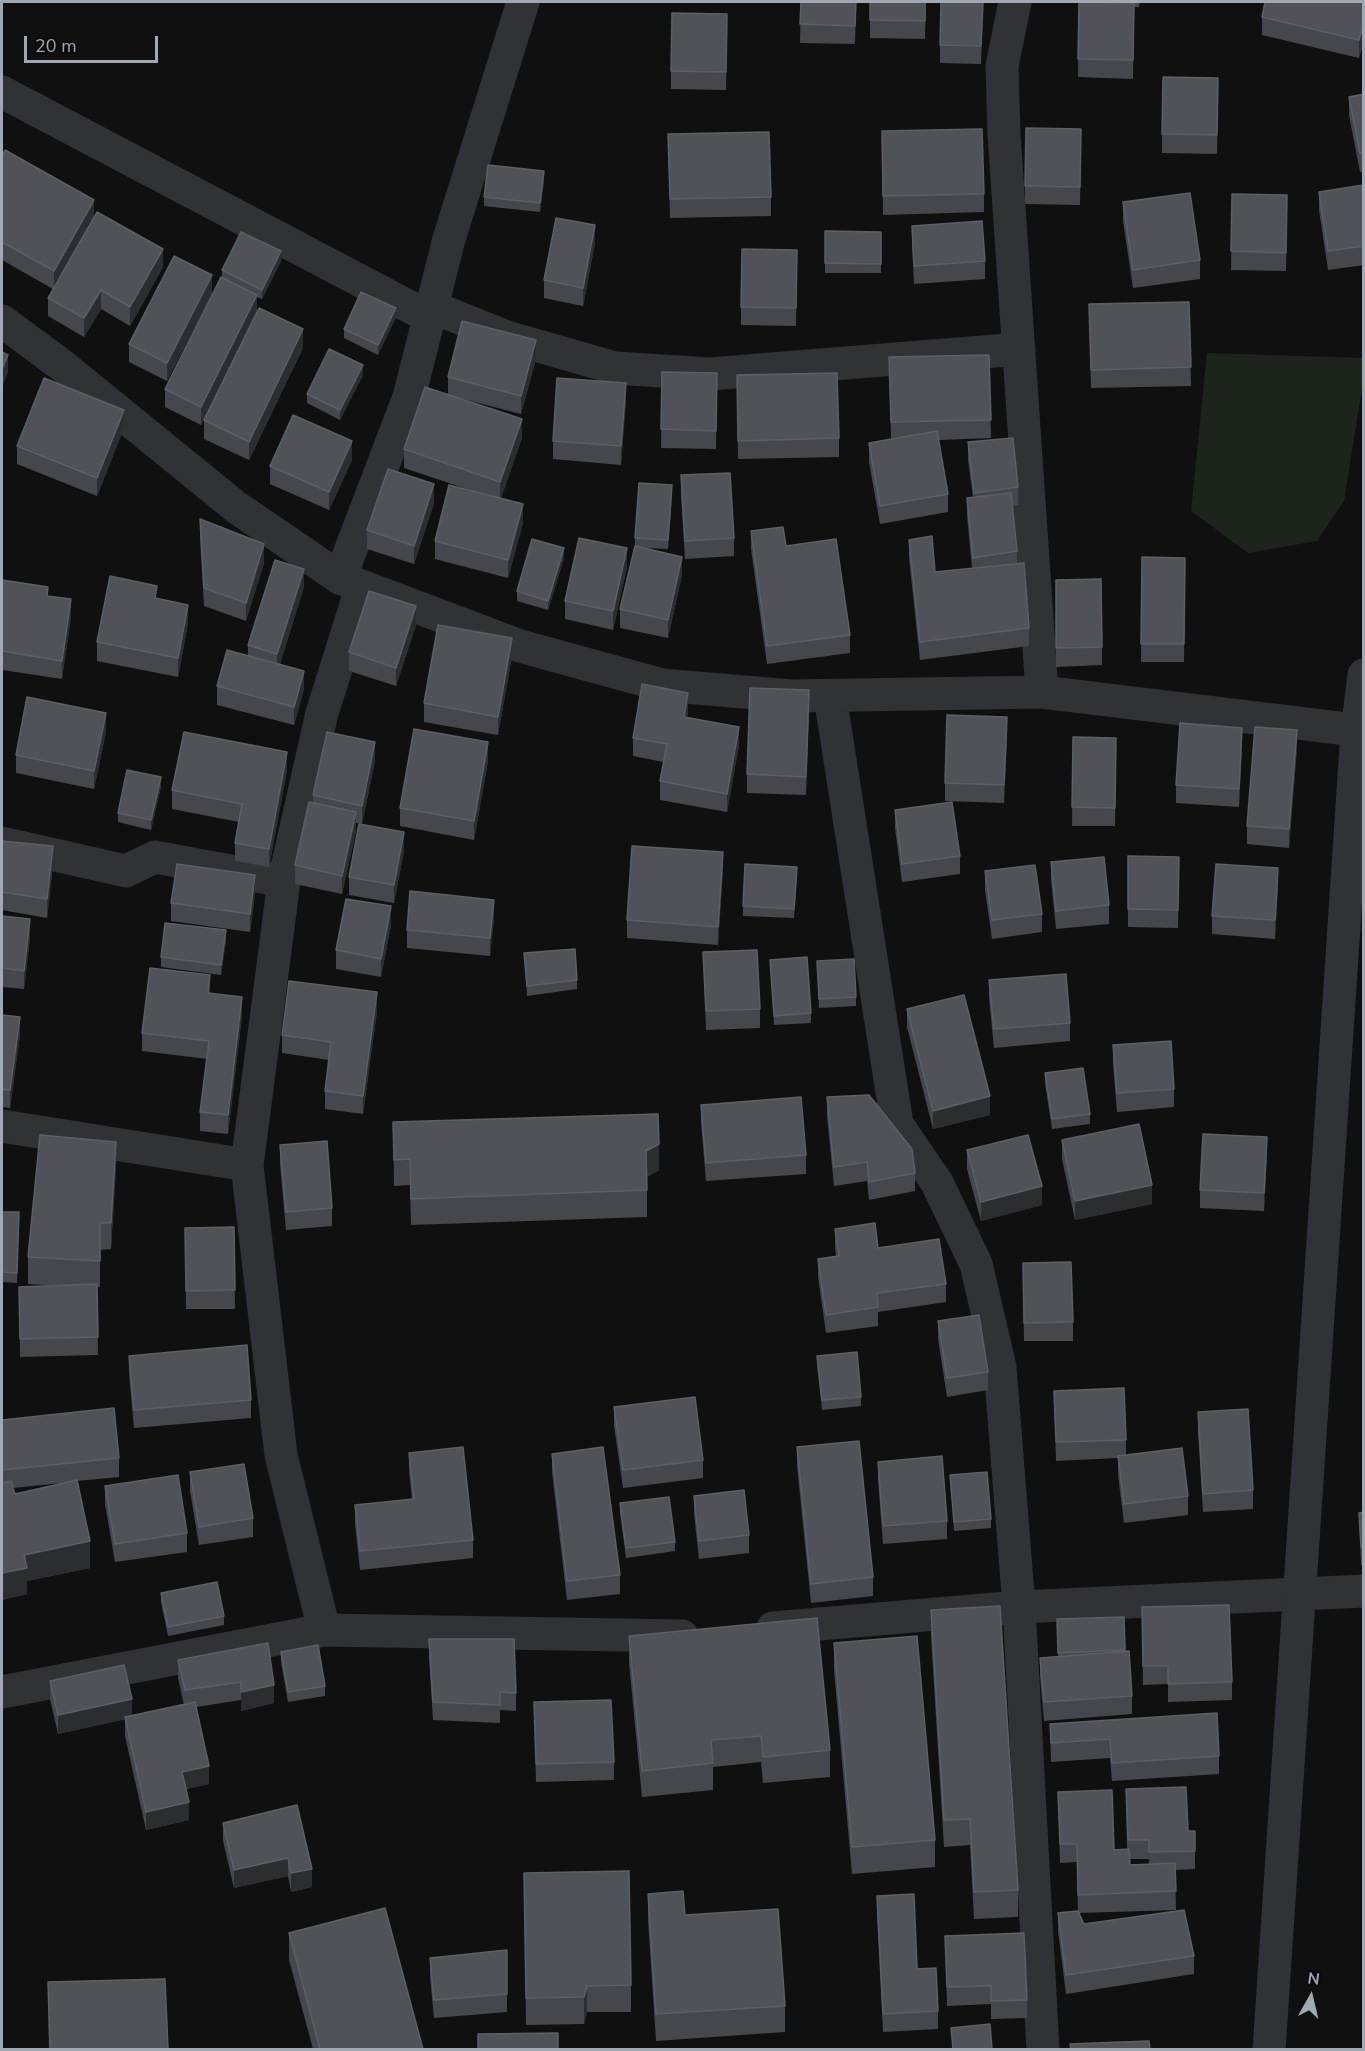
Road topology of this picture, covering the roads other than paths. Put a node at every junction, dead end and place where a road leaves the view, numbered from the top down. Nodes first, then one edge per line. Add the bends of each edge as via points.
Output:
1 (523, 2) edge
2 (1015, 2) edge
3 (2, 92) edge
4 (430, 312) junction
5 (2, 321) edge
6 (1019, 349) junction
7 (351, 582) junction
8 (1364, 675) edge
9 (1042, 692) junction
10 (830, 696) junction
11 (1360, 731) edge
12 (2, 843) edge
13 (284, 881) junction
14 (2, 1126) edge
15 (247, 1165) junction
16 (1364, 1591) edge
17 (1298, 1595) junction
18 (1018, 1607) junction
19 (324, 1630) junction
20 (749, 1630) edge
21 (714, 1633) edge
22 (2, 1692) edge
23 (1043, 2049) edge
24 (1269, 2049) edge

1 - 4 street
2 - 6 street via 1002,66
3 - 4 street
4 - 6 street via 615,368 710,374
4 - 7 street via 409,397
5 - 7 street via 236,507
6 - 9 street
7 - 10 street via 520,646 662,685
7 - 13 street
8 - 11 street
9 - 10 street
9 - 11 street
10 - 18 street via 897,1124 937,1183 976,1264 1000,1367
11 - 17 street
12 - 13 street via 126,871 155,857
13 - 15 street
14 - 15 street
15 - 19 street via 281,1455
16 - 17 street
17 - 18 street
17 - 24 street
18 - 20 street
18 - 23 street
19 - 21 street via 679,1636
19 - 22 street

